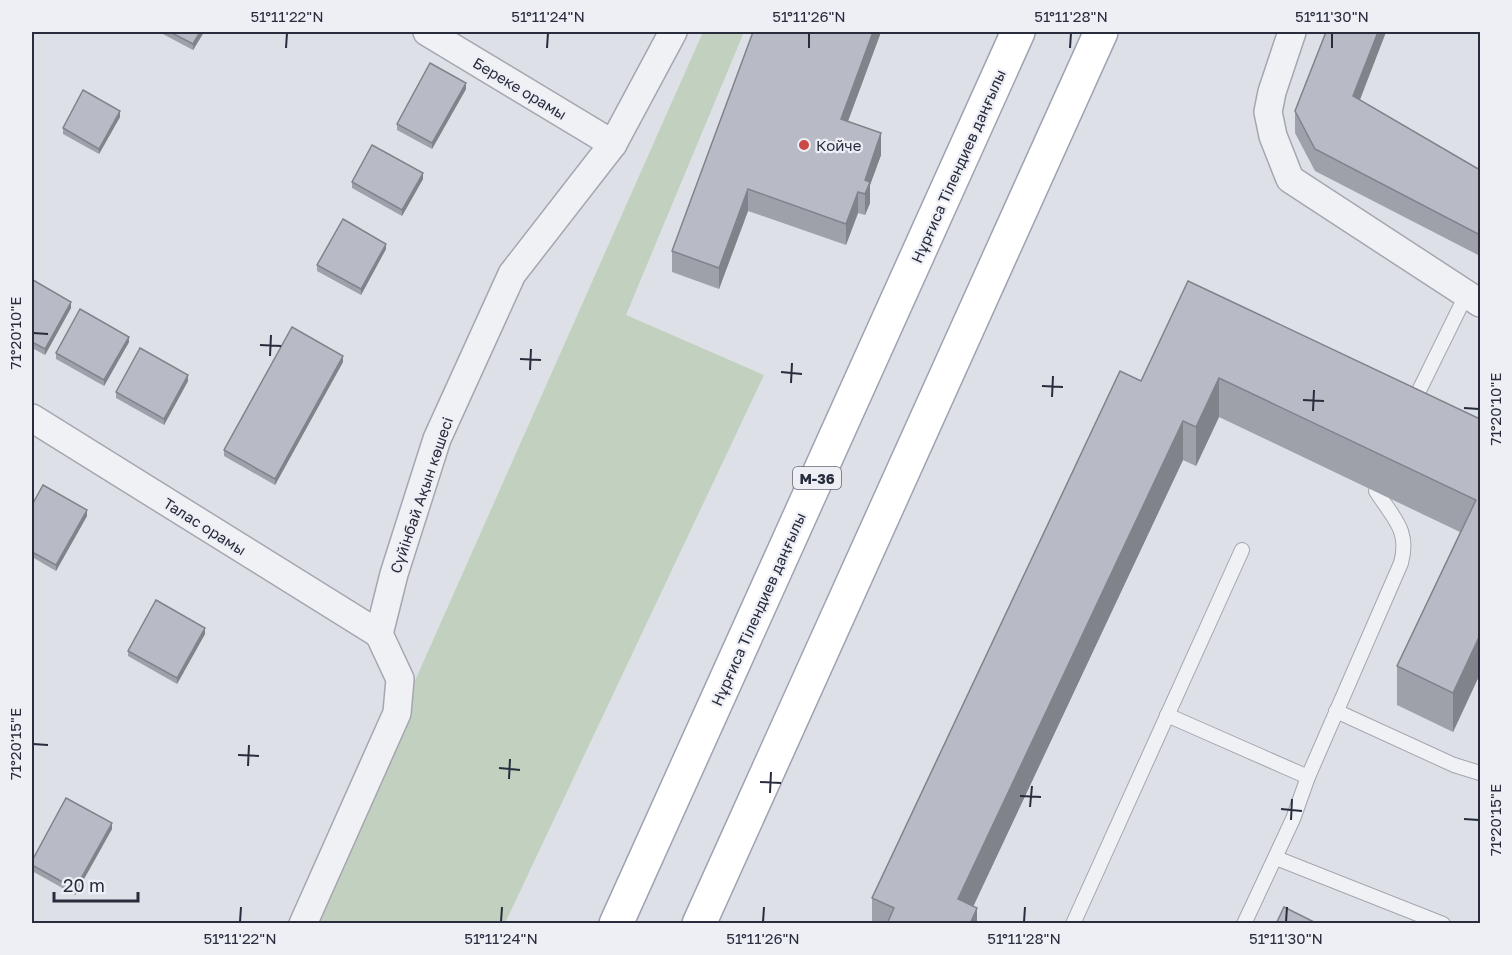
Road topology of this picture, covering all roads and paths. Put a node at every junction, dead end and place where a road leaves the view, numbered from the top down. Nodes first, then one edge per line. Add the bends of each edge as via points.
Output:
1 (427, 32) edge
2 (673, 32) edge
3 (1018, 32) edge
4 (1101, 32) edge
5 (1292, 32) edge
6 (613, 144) junction
7 (1474, 298) edge
8 (32, 418) edge
9 (1403, 422) edge
10 (1376, 491) edge
11 (1242, 550) dead end
12 (379, 634) junction
13 (1336, 711) junction
14 (1167, 715) junction
15 (1480, 773) edge
16 (1308, 777) junction
17 (1276, 858) junction
18 (303, 924) edge
19 (616, 924) edge
20 (699, 924) edge
21 (1073, 924) edge
22 (1244, 924) edge
23 (1443, 924) edge

1 - 6 street, Береке орамы
2 - 6 street, Сүйінбай Ақын көшесі
3 - 19 main road, Нұрғиса Тілендиев даңғылы / M-36
4 - 20 main road
5 - 7 street via 1268,112 1290,179
6 - 12 street, Сүйінбай Ақын көшесі via 512,274 437,439
7 - 9 lane
8 - 12 street, Талас орамы
10 - 13 lane via 1404,535 1405,549
11 - 14 lane
12 - 18 street via 400,679 397,712
13 - 15 lane
13 - 16 lane
14 - 16 lane
14 - 21 lane
16 - 17 lane
17 - 22 lane
17 - 23 lane

